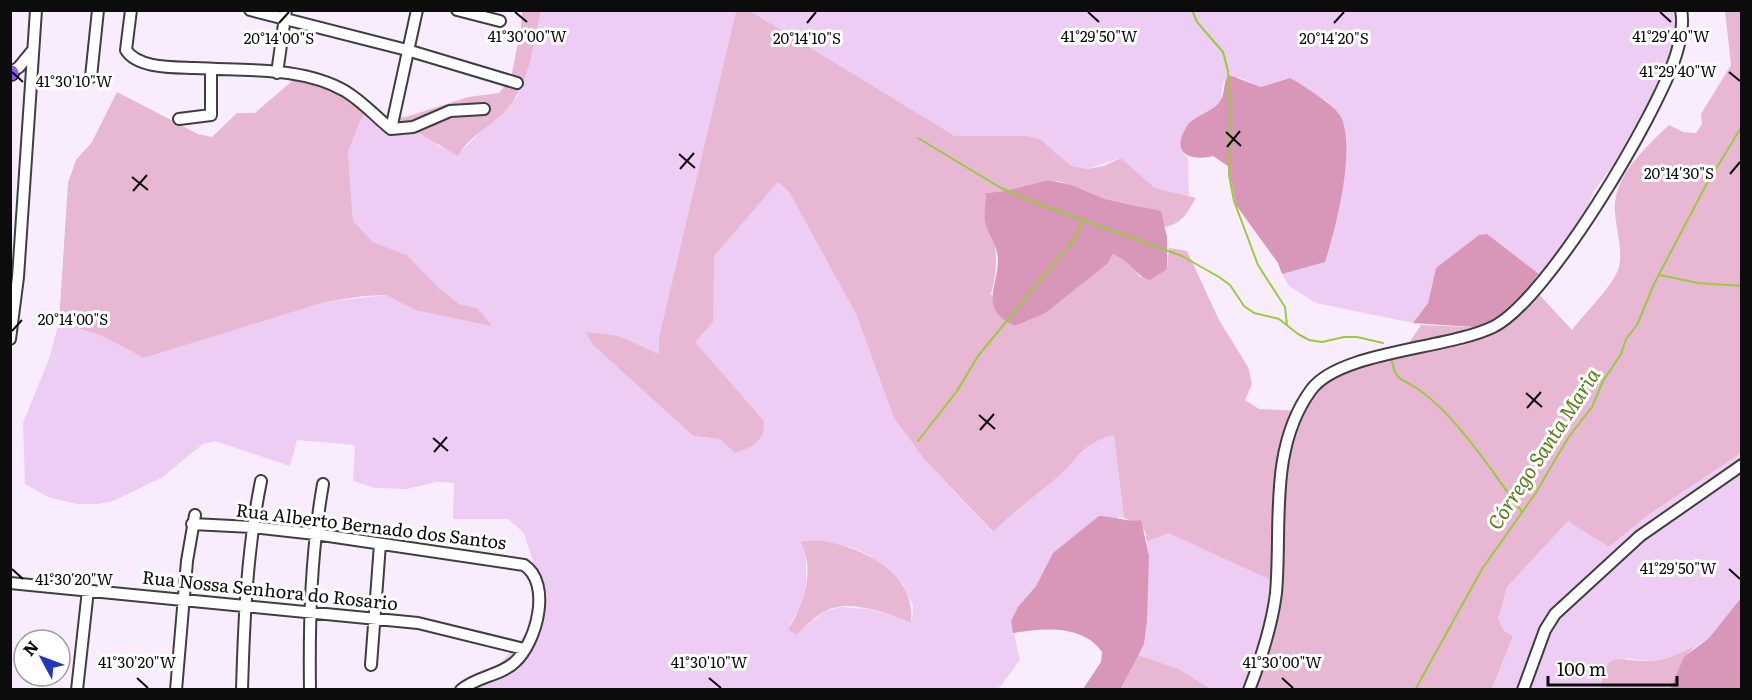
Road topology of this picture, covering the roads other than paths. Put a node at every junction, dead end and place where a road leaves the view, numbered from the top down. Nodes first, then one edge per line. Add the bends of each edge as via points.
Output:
1 (36, 10) edge
2 (98, 10) edge
3 (131, 10) edge
4 (250, 10) edge
5 (417, 10) edge
6 (457, 10) edge
7 (1681, 10) edge
8 (286, 15) edge
9 (500, 21) dead end
10 (33, 50) junction
11 (407, 50) junction
12 (211, 69) junction
13 (277, 72) junction
14 (11, 73) edge
15 (91, 78) dead end
16 (517, 83) dead end
17 (484, 109) dead end
18 (179, 119) dead end
19 (391, 129) junction
20 (10, 339) edge
21 (1742, 465) edge
22 (261, 481) dead end
23 (323, 484) dead end
24 (252, 527) junction
25 (315, 534) junction
26 (380, 544) junction
27 (10, 582) edge
28 (88, 590) junction
29 (186, 600) junction
30 (244, 608) junction
31 (309, 613) junction
32 (376, 619) junction
33 (524, 649) junction
34 (371, 664) dead end
35 (77, 690) edge
36 (176, 690) edge
37 (242, 690) edge
38 (310, 690) edge
39 (461, 690) edge
40 (1249, 690) edge
41 (1523, 690) edge

1 - 10 street
2 - 15 street
3 - 12 street via 125,45 130,56 163,66
4 - 8 street
5 - 11 street
6 - 9 street
7 - 40 street via 1677,54 1655,103 1580,230 1522,305 1483,332 1336,370 1311,390 1287,445 1279,497 1274,609
8 - 11 street
8 - 13 street
10 - 14 street
10 - 20 street via 19,268
11 - 16 street
11 - 19 street
12 - 13 street
12 - 18 street via 211,115
13 - 19 street via 315,79 340,89
17 - 19 street via 450,111 412,128
21 - 41 street via 1640,537 1555,614 1545,630
22 - 24 street
23 - 25 street
24 - 25 street, Rua Alberto Bernado dos Santos
24 - 29 street, Rua Alberto Bernado dos Santos via 194,520
24 - 30 street
25 - 26 street, Rua Alberto Bernado dos Santos
25 - 31 street
26 - 32 street
26 - 33 street, Rua Alberto Bernado dos Santos via 515,562 531,570 540,594 536,622
27 - 28 street, Rua Nossa Senhora do Rosario
28 - 29 street, Rua Nossa Senhora do Rosario
28 - 35 street
29 - 30 street, Rua Nossa Senhora do Rosario
29 - 36 street
30 - 31 street, Rua Nossa Senhora do Rosario
30 - 37 street
31 - 32 street, Rua Nossa Senhora do Rosario
31 - 38 street
32 - 33 street, Rua Nossa Senhora do Rosario via 431,624
32 - 34 street
33 - 39 street via 507,668

